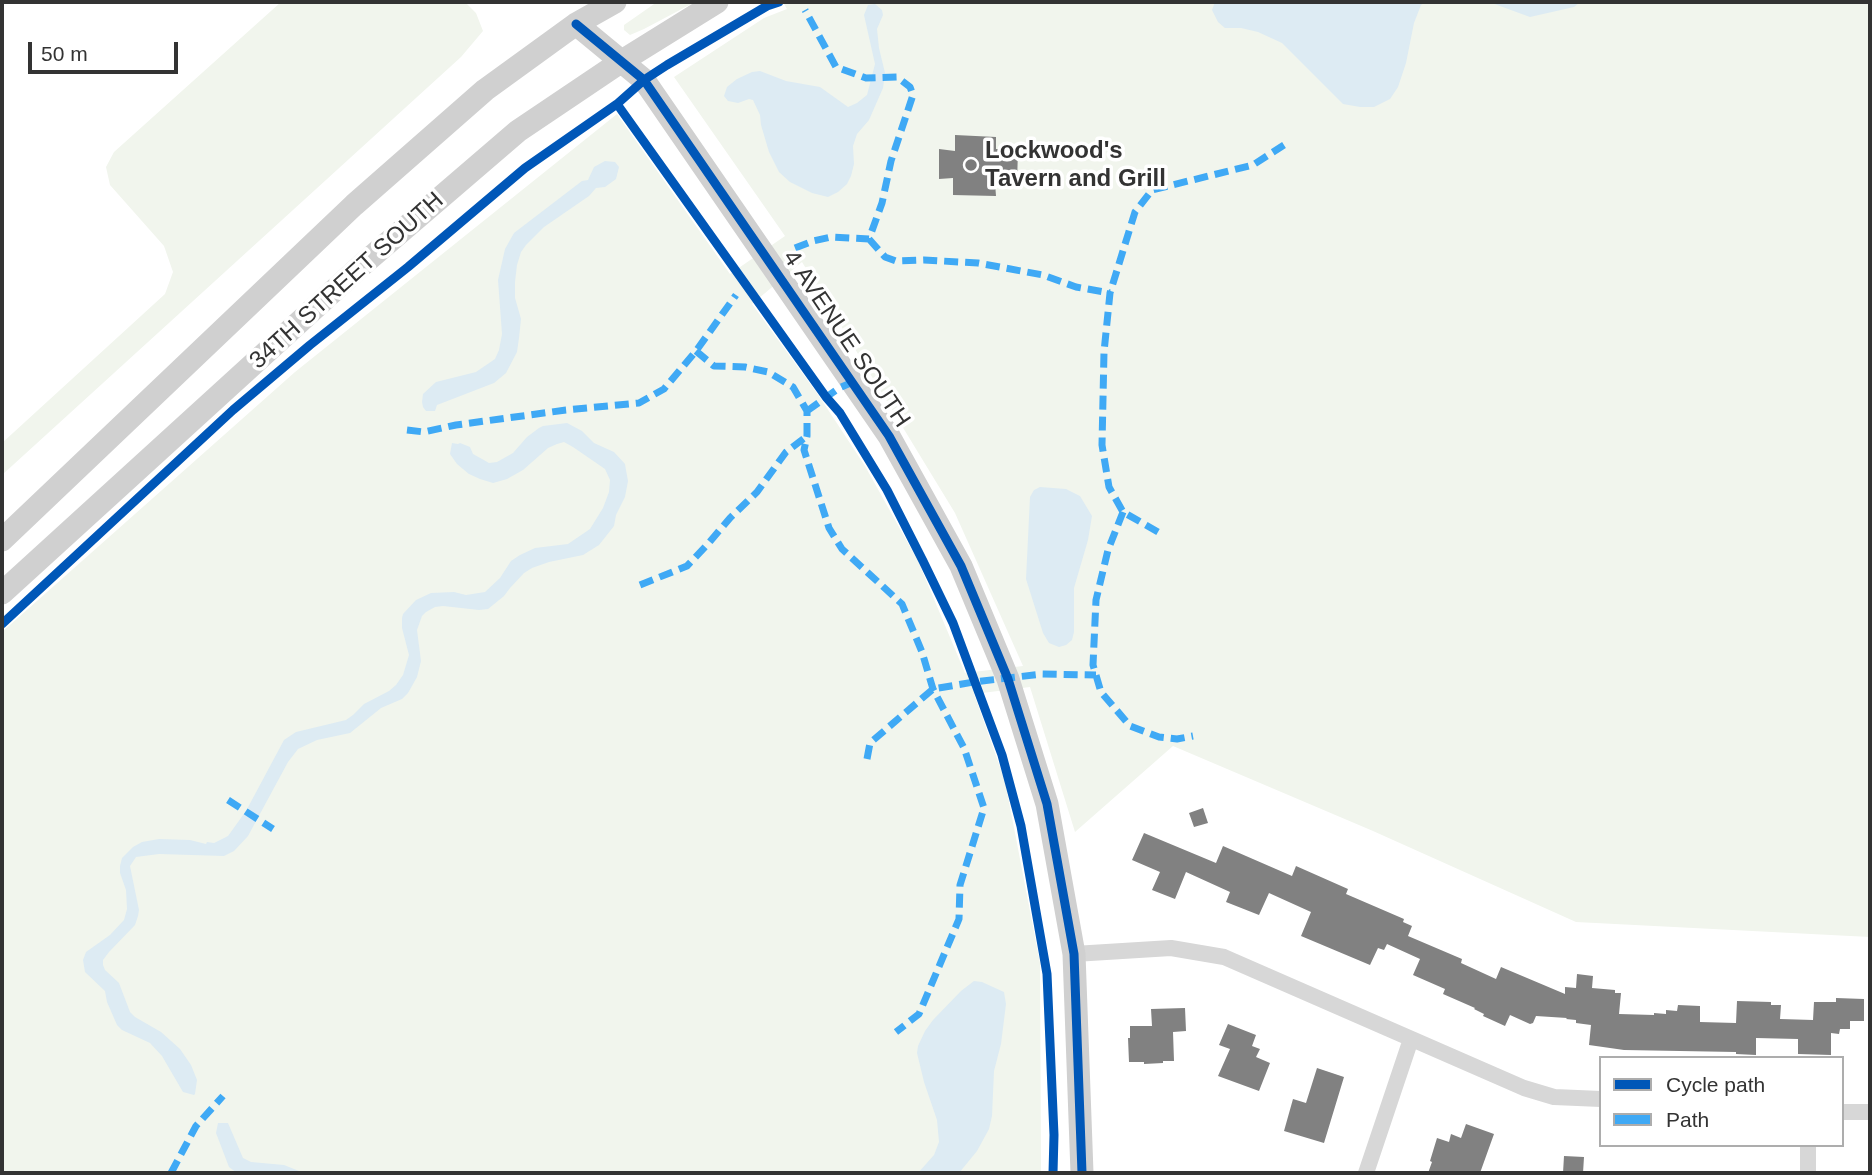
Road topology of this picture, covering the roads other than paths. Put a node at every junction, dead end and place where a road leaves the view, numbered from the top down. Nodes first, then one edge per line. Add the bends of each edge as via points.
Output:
1 (615, 2) edge
2 (717, 2) edge
3 (576, 24) junction
4 (622, 61) junction
5 (2, 540) edge
6 (2, 593) edge
7 (1074, 954) junction
8 (1411, 1039) junction
9 (1599, 1099) edge
10 (1844, 1112) edge
11 (1870, 1112) edge
12 (1808, 1147) edge
13 (1083, 1173) edge
14 (1366, 1173) edge
15 (1808, 1173) edge

1 - 3 main road, 34TH STREET SOUTH
2 - 4 main road, 34TH STREET SOUTH
3 - 4 main road, 4 AVENUE SOUTH
3 - 5 main road, 34TH STREET SOUTH via 485,90 354,205
4 - 6 main road, 34TH STREET SOUTH via 518,131 383,247
4 - 7 main road, 4 AVENUE SOUTH via 644,80 889,436 961,566 1008,679 1047,804
7 - 8 street via 1171,948 1224,957
7 - 13 main road, 4 AVENUE SOUTH
8 - 9 street via 1524,1088 1554,1097
8 - 14 street
10 - 11 street
12 - 15 street

